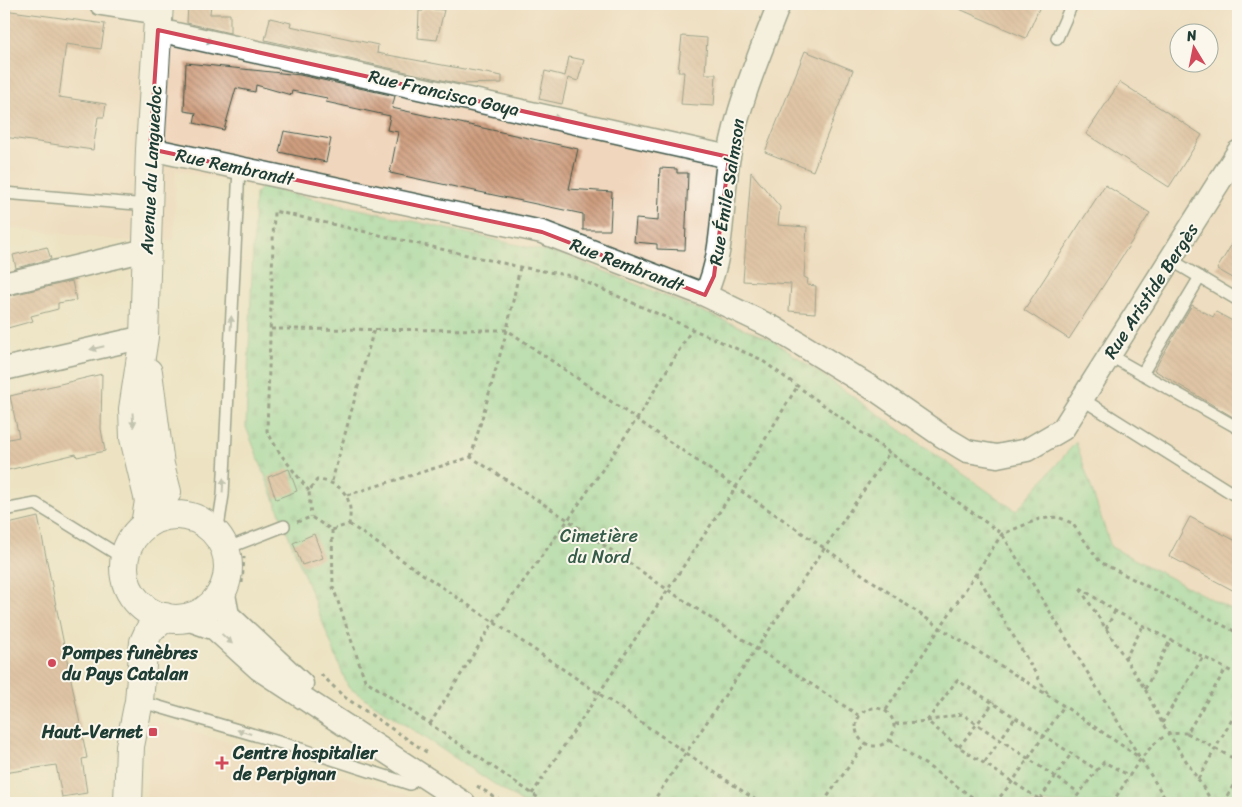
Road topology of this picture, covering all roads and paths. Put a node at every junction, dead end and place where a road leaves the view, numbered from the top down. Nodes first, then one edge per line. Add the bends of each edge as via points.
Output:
1 (102, 4) edge
2 (779, 4) edge
3 (1072, 4) edge
4 (159, 15) edge
5 (1057, 38) dead end
6 (150, 149) junction
7 (1238, 152) edge
8 (729, 157) junction
9 (239, 168) junction
10 (4, 193) edge
11 (148, 205) junction
12 (146, 250) junction
13 (1171, 260) junction
14 (520, 267) junction
15 (1200, 277) junction
16 (4, 284) edge
17 (705, 295) junction
18 (1238, 300) edge
19 (271, 329) junction
20 (374, 329) junction
21 (692, 329) junction
22 (506, 330) junction
23 (144, 337) junction
24 (1110, 355) junction
25 (4, 369) edge
26 (1142, 374) junction
27 (797, 387) junction
28 (1082, 399) junction
29 (637, 419) junction
30 (1238, 428) edge
31 (1063, 429) joint
32 (889, 453) junction
33 (471, 457) junction
34 (332, 481) junction
35 (736, 486) junction
36 (309, 491) junction
37 (347, 495) junction
38 (1238, 496) edge
39 (4, 510) edge
40 (187, 516) junction
41 (312, 516) junction
42 (568, 520) junction
43 (349, 524) junction
44 (145, 525) junction
45 (284, 526) joint
46 (332, 530) junction
47 (1002, 534) junction
48 (227, 542) junction
49 (826, 548) junction
50 (125, 559) junction
51 (976, 573) junction
52 (232, 587) junction
53 (668, 590) junction
54 (134, 598) junction
55 (1116, 611) junction
56 (174, 618) junction
57 (493, 623) junction
58 (1142, 626) junction
59 (939, 627) junction
60 (1106, 629) junction
61 (1238, 633) edge
62 (1170, 641) junction
63 (757, 649) junction
64 (1203, 657) junction
65 (1125, 660) junction
66 (1226, 669) junction
67 (317, 671) dead end
68 (1238, 675) edge
69 (1145, 689) junction
70 (598, 694) junction
71 (1050, 696) junction
72 (139, 701) junction
73 (994, 702) junction
74 (1064, 706) junction
75 (886, 710) junction
76 (1238, 710) edge
77 (858, 715) junction
78 (1015, 718) junction
79 (928, 722) junction
80 (1162, 723) junction
81 (430, 724) junction
82 (895, 724) junction
83 (977, 724) junction
84 (348, 728) junction
85 (1187, 733) junction
86 (1169, 734) junction
87 (1042, 736) junction
88 (1001, 739) junction
89 (890, 740) junction
90 (864, 745) junction
91 (130, 746) junction
92 (959, 747) junction
93 (1216, 748) junction
94 (685, 752) junction
95 (1071, 754) junction
96 (1029, 757) junction
97 (1141, 758) junction
98 (1238, 761) edge
99 (985, 762) junction
100 (425, 764) junction
101 (1097, 770) junction
102 (1130, 776) junction
103 (1056, 777) junction
104 (1238, 777) edge
105 (1198, 779) junction
106 (1013, 781) junction
107 (472, 782) dead end
108 (1078, 792) junction
109 (532, 794) junction
110 (1040, 800) junction
111 (128, 803) edge
112 (464, 803) edge
113 (504, 803) edge
114 (546, 803) edge
115 (652, 803) edge
116 (760, 803) edge
117 (823, 803) edge
118 (981, 803) edge
119 (995, 803) edge
120 (1045, 803) edge
121 (1072, 803) edge
122 (1112, 803) edge
123 (1168, 803) edge
124 (1213, 803) edge
125 (1223, 803) edge

1 - 4 street, Rue Francisco Goya
2 - 8 street, Rue Émile Salmson via 741,103
3 - 5 lane
4 - 6 main road, Avenue du Languedoc
4 -> 8 street, Rue Francisco Goya
6 - 9 street, Rue Rembrandt
6 - 11 main road, Avenue du Languedoc
7 - 13 street, Rue Aristide Bergès
8 - 17 street, Rue Émile Salmson via 714,276
9 - 17 street, Rue Rembrandt via 542,232
48 -> 9 lane via 222,495
10 - 11 lane
11 - 12 main road, Avenue du Languedoc
12 - 16 street
12 - 23 main road, Avenue du Languedoc
13 - 15 lane
13 - 24 street, Rue Aristide Bergès
14 - 19 path via 274,211
14 - 21 path via 572,276
14 - 22 path
15 - 18 lane
15 - 26 lane
17 - 31 street, Rue Rembrandt via 774,328 967,451 997,456 1027,450
19 - 20 path
19 - 36 path via 267,431
20 - 22 path
20 - 34 path
21 - 27 path via 760,359
21 - 29 path
22 - 29 path
22 - 33 path
23 -> 25 street
23 - 40 main road, Avenue du Languedoc via 163,484 170,500
23 -> 44 main road, Avenue du Languedoc via 132,409 134,438 149,501
24 - 26 lane
24 - 28 street, Rue Aristide Bergès
26 - 30 lane
27 - 32 path
27 - 35 path
28 - 31 street, Rue Aristide Bergès
28 - 38 lane
29 - 35 path
29 - 42 path
32 - 47 path
32 - 49 path
33 - 37 path
33 - 42 path
34 - 36 path via 317,480
34 - 37 path
35 - 49 path
35 - 53 path
36 - 41 path
37 - 43 path via 352,510
39 - 50 lane via 36,504
40 - 44 main road via 172,515
40 - 48 main road via 203,522
41 - 45 path
41 - 46 path
42 - 53 path
42 - 57 path
43 - 46 path
43 - 57 path
44 - 50 main road via 135,535
45 - 48 lane
46 - 81 path via 333,587 365,680
47 - 51 path
47 - 61 path via 1039,519 1058,516 1072,523 1100,562
47 - 97 path
48 - 52 main road
48 - 52 path via 244,573
49 - 59 path
49 - 63 path
50 - 54 main road via 124,573
51 - 59 path
51 - 71 path
52 - 56 main road via 200,613
52 - 84 street via 228,615
53 - 63 path
53 - 70 path
54 - 56 main road via 153,613
54 - 91 main road via 135,612 125,669 124,711
55 - 58 path
55 - 60 path
55 - 60 path via 1079,587
56 - 72 main road via 150,631 144,642
56 -> 84 street via 215,629 259,669
57 - 70 path
57 - 81 path
58 - 62 path
58 - 65 path
59 - 71 path
59 - 75 path
60 - 65 path
62 - 64 path
62 - 69 path
63 - 77 path
63 - 94 path
64 - 66 path
64 - 80 path
65 - 69 path
66 - 68 path
66 - 85 path
67 - 100 path
69 - 80 path
70 - 94 path
70 - 109 path
71 - 74 path
72 - 91 main road
100 -> 72 lane via 410,784
73 - 78 path
73 - 79 path via 957,680
73 - 83 path
74 - 87 path
74 - 97 path
75 - 77 path via 871,707
75 - 82 path
76 - 93 path
77 - 90 path via 854,731
78 - 87 path
78 - 88 path
79 - 82 path
79 - 83 path via 962,714
79 - 92 path
80 - 86 path
81 - 109 path
82 - 89 path
83 - 88 path
83 - 92 path
84 - 100 street
85 - 86 path
85 - 93 path
86 - 97 path
86 - 105 path
87 - 95 path
87 - 96 path
88 - 96 path
88 - 99 path
89 - 90 path via 877,748
89 - 118 path
90 - 117 path
91 - 111 main road
92 - 99 path
93 - 98 path
93 - 105 path
94 - 115 path
94 - 116 path
95 - 101 path
95 - 103 path
96 - 103 path
96 - 106 path
97 - 102 path
97 - 123 path
99 - 106 path
100 - 112 street
101 - 102 path via 1104,762
101 - 108 path
102 - 122 path
103 - 108 path
103 - 110 path
104 - 125 path
105 - 124 path
106 - 110 path
106 - 119 path
107 - 113 path
108 - 121 path
109 - 114 path
110 - 120 path

